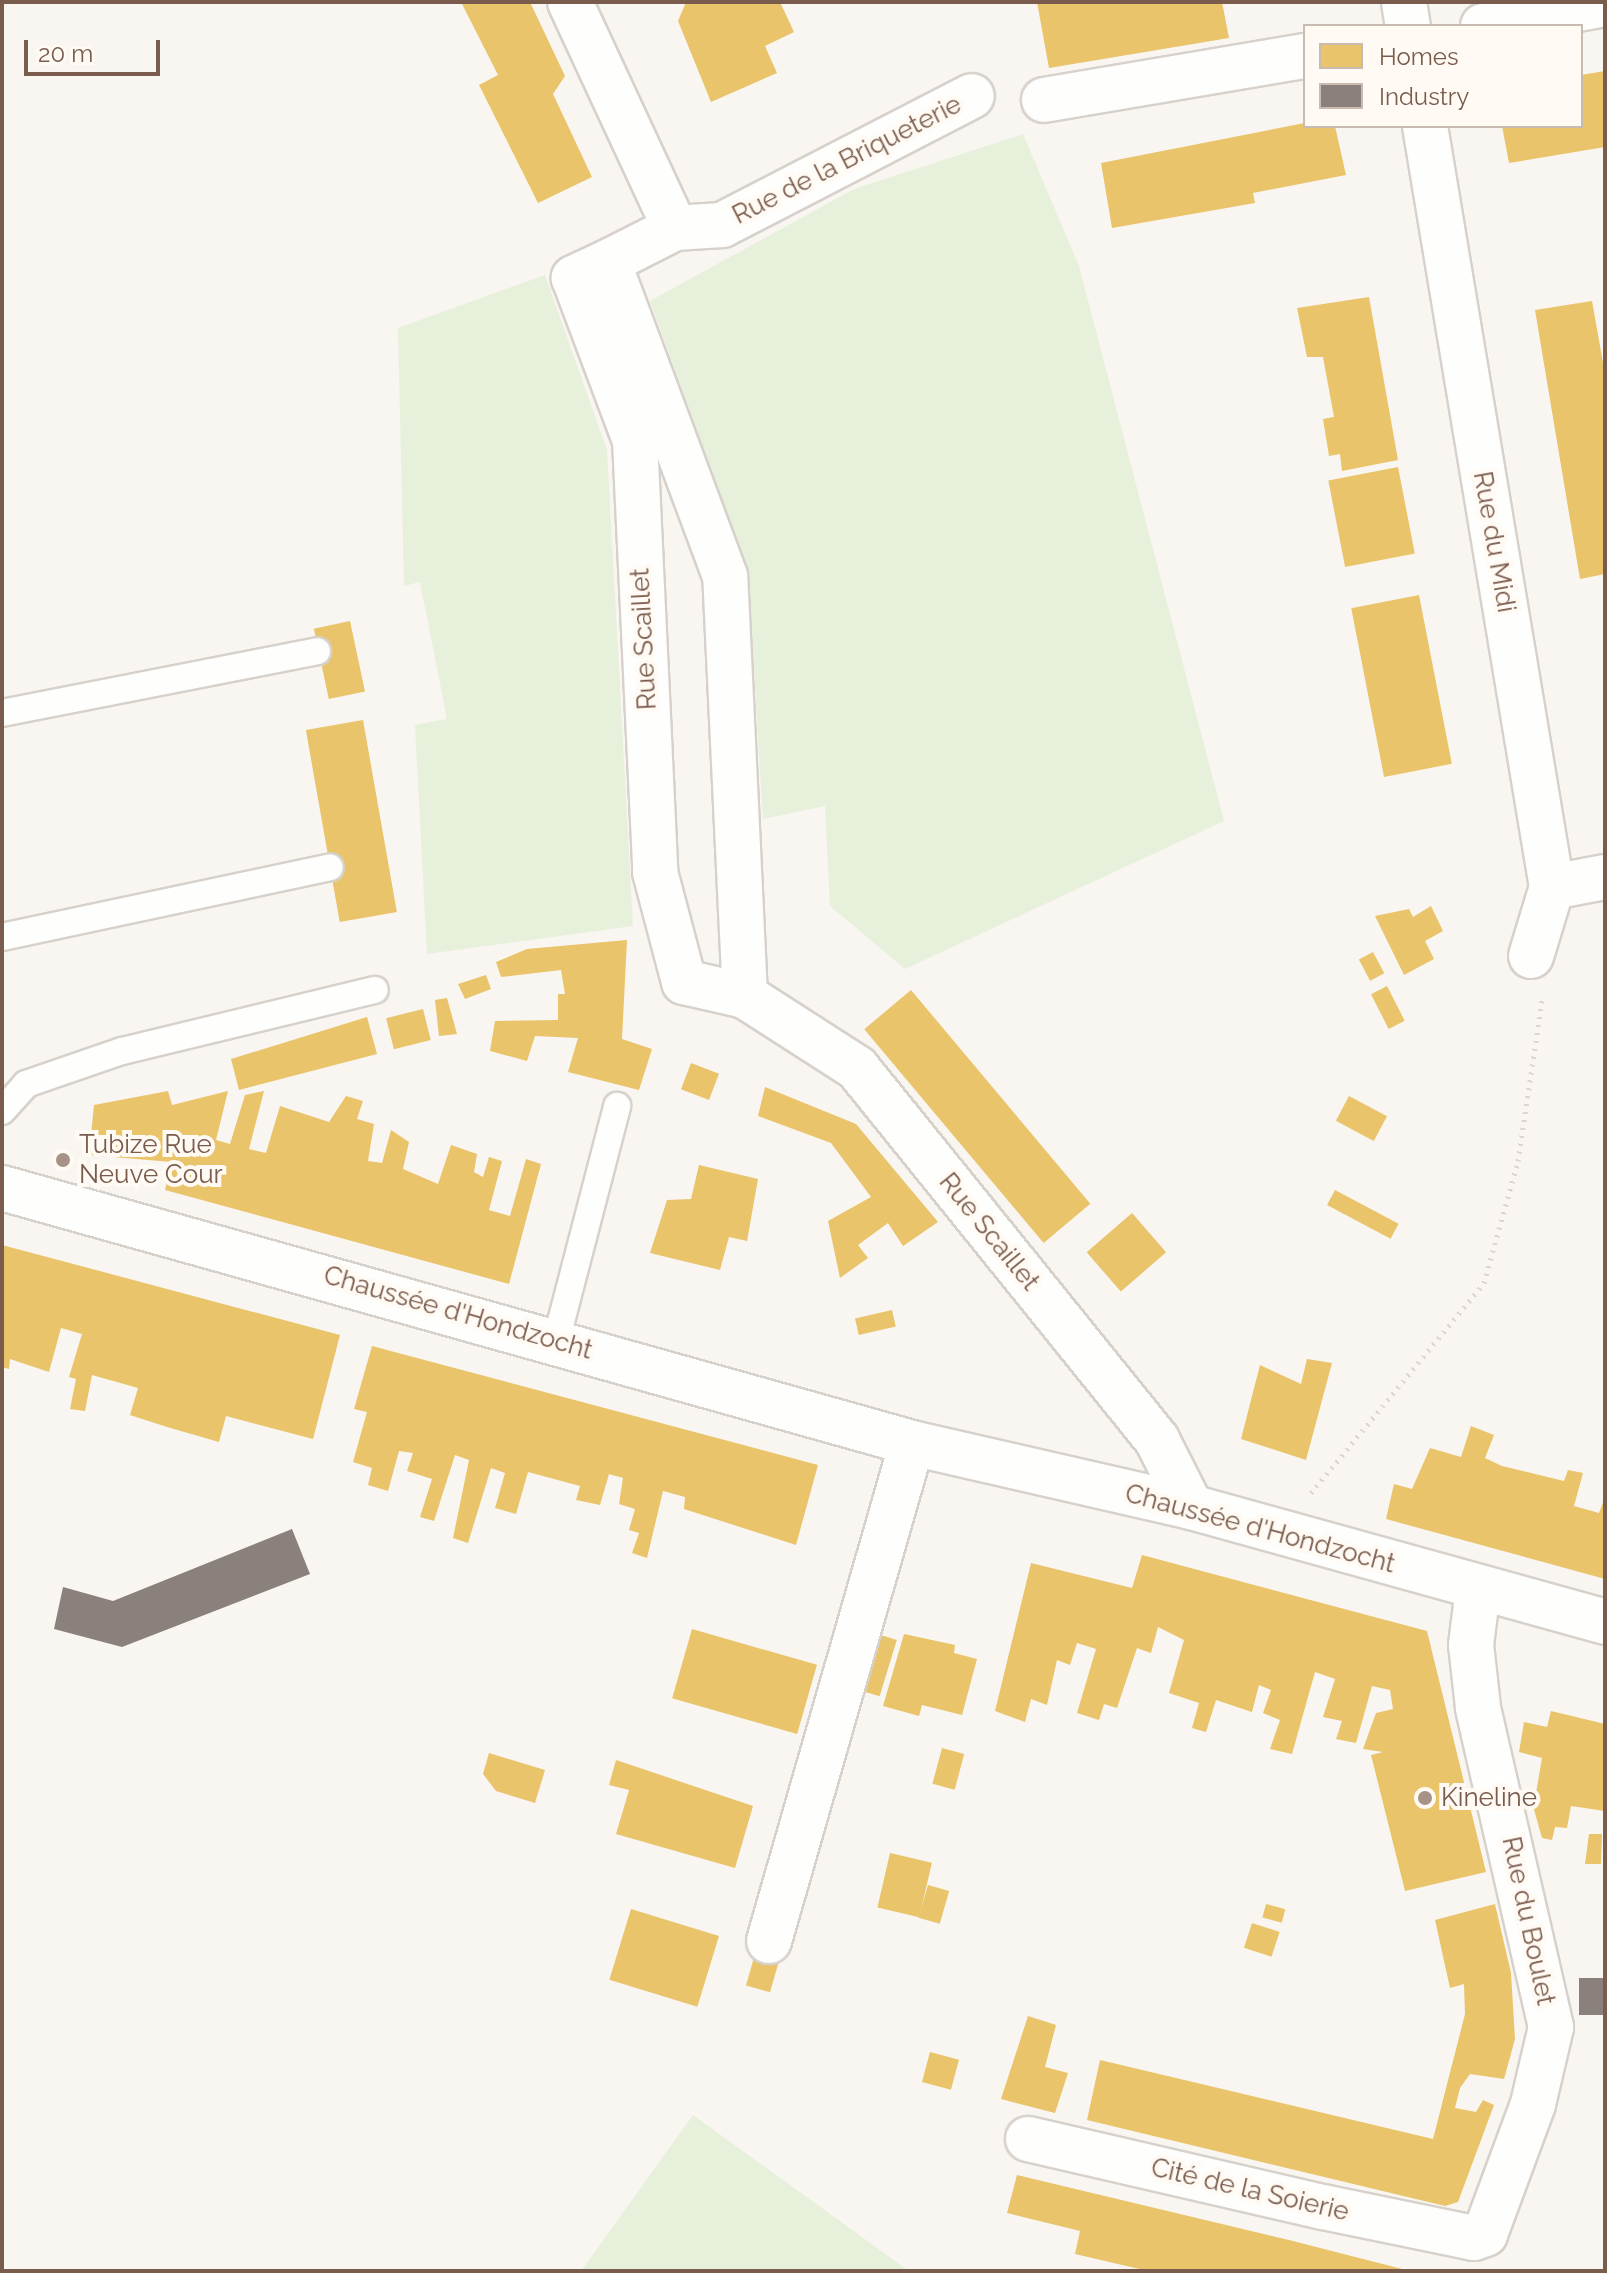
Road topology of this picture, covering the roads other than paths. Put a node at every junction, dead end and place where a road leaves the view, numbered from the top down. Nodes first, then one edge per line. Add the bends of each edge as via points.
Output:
1 (570, 2) edge
2 (1404, 2) edge
3 (1605, 4) edge
4 (1408, 24) edge
5 (1494, 24) edge
6 (1303, 56) edge
7 (972, 96) dead end
8 (1044, 100) dead end
9 (1425, 128) edge
10 (675, 228) junction
11 (608, 262) junction
12 (317, 651) dead end
13 (2, 713) edge
14 (330, 867) dead end
15 (1605, 877) edge
16 (1552, 887) junction
17 (2, 937) edge
18 (1531, 956) road end
19 (375, 990) dead end
20 (745, 996) junction
21 (617, 1106) dead end
22 (2, 1111) edge
23 (2, 1188) edge
24 (556, 1341) junction
25 (912, 1443) junction
26 (1191, 1507) junction
27 (1478, 1589) junction
28 (1605, 1622) edge
29 (769, 1941) dead end
30 (1028, 2139) dead end
31 (1474, 2238) joint

1 - 10 street
2 - 4 street
3 - 5 street
6 - 8 street
7 - 10 street, Rue de la Briqueterie via 722,225
9 - 16 street, Rue du Midi
10 - 11 street, Rue Scaillet
11 - 20 street via 725,576
11 - 20 street, Rue Scaillet via 574,278 635,440 655,872 684,982
12 - 13 lane
14 - 17 lane
15 - 16 street
16 - 18 street, Rue du Midi
19 - 22 lane via 122,1051 26,1084
20 - 26 street, Rue Scaillet via 857,1068 1157,1440
21 - 24 lane
23 - 24 street, Chaussée d'Hondzocht
24 - 25 street, Chaussée d'Hondzocht
25 - 26 street, Chaussée d'Hondzocht
25 - 29 street
26 - 27 street, Chaussée d'Hondzocht
27 - 28 street, Chaussée d'Hondzocht
27 - 31 street, Rue du Boulet via 1471,1645 1478,1707 1551,2027 1491,2223
30 - 31 street, Cité de la Soierie

